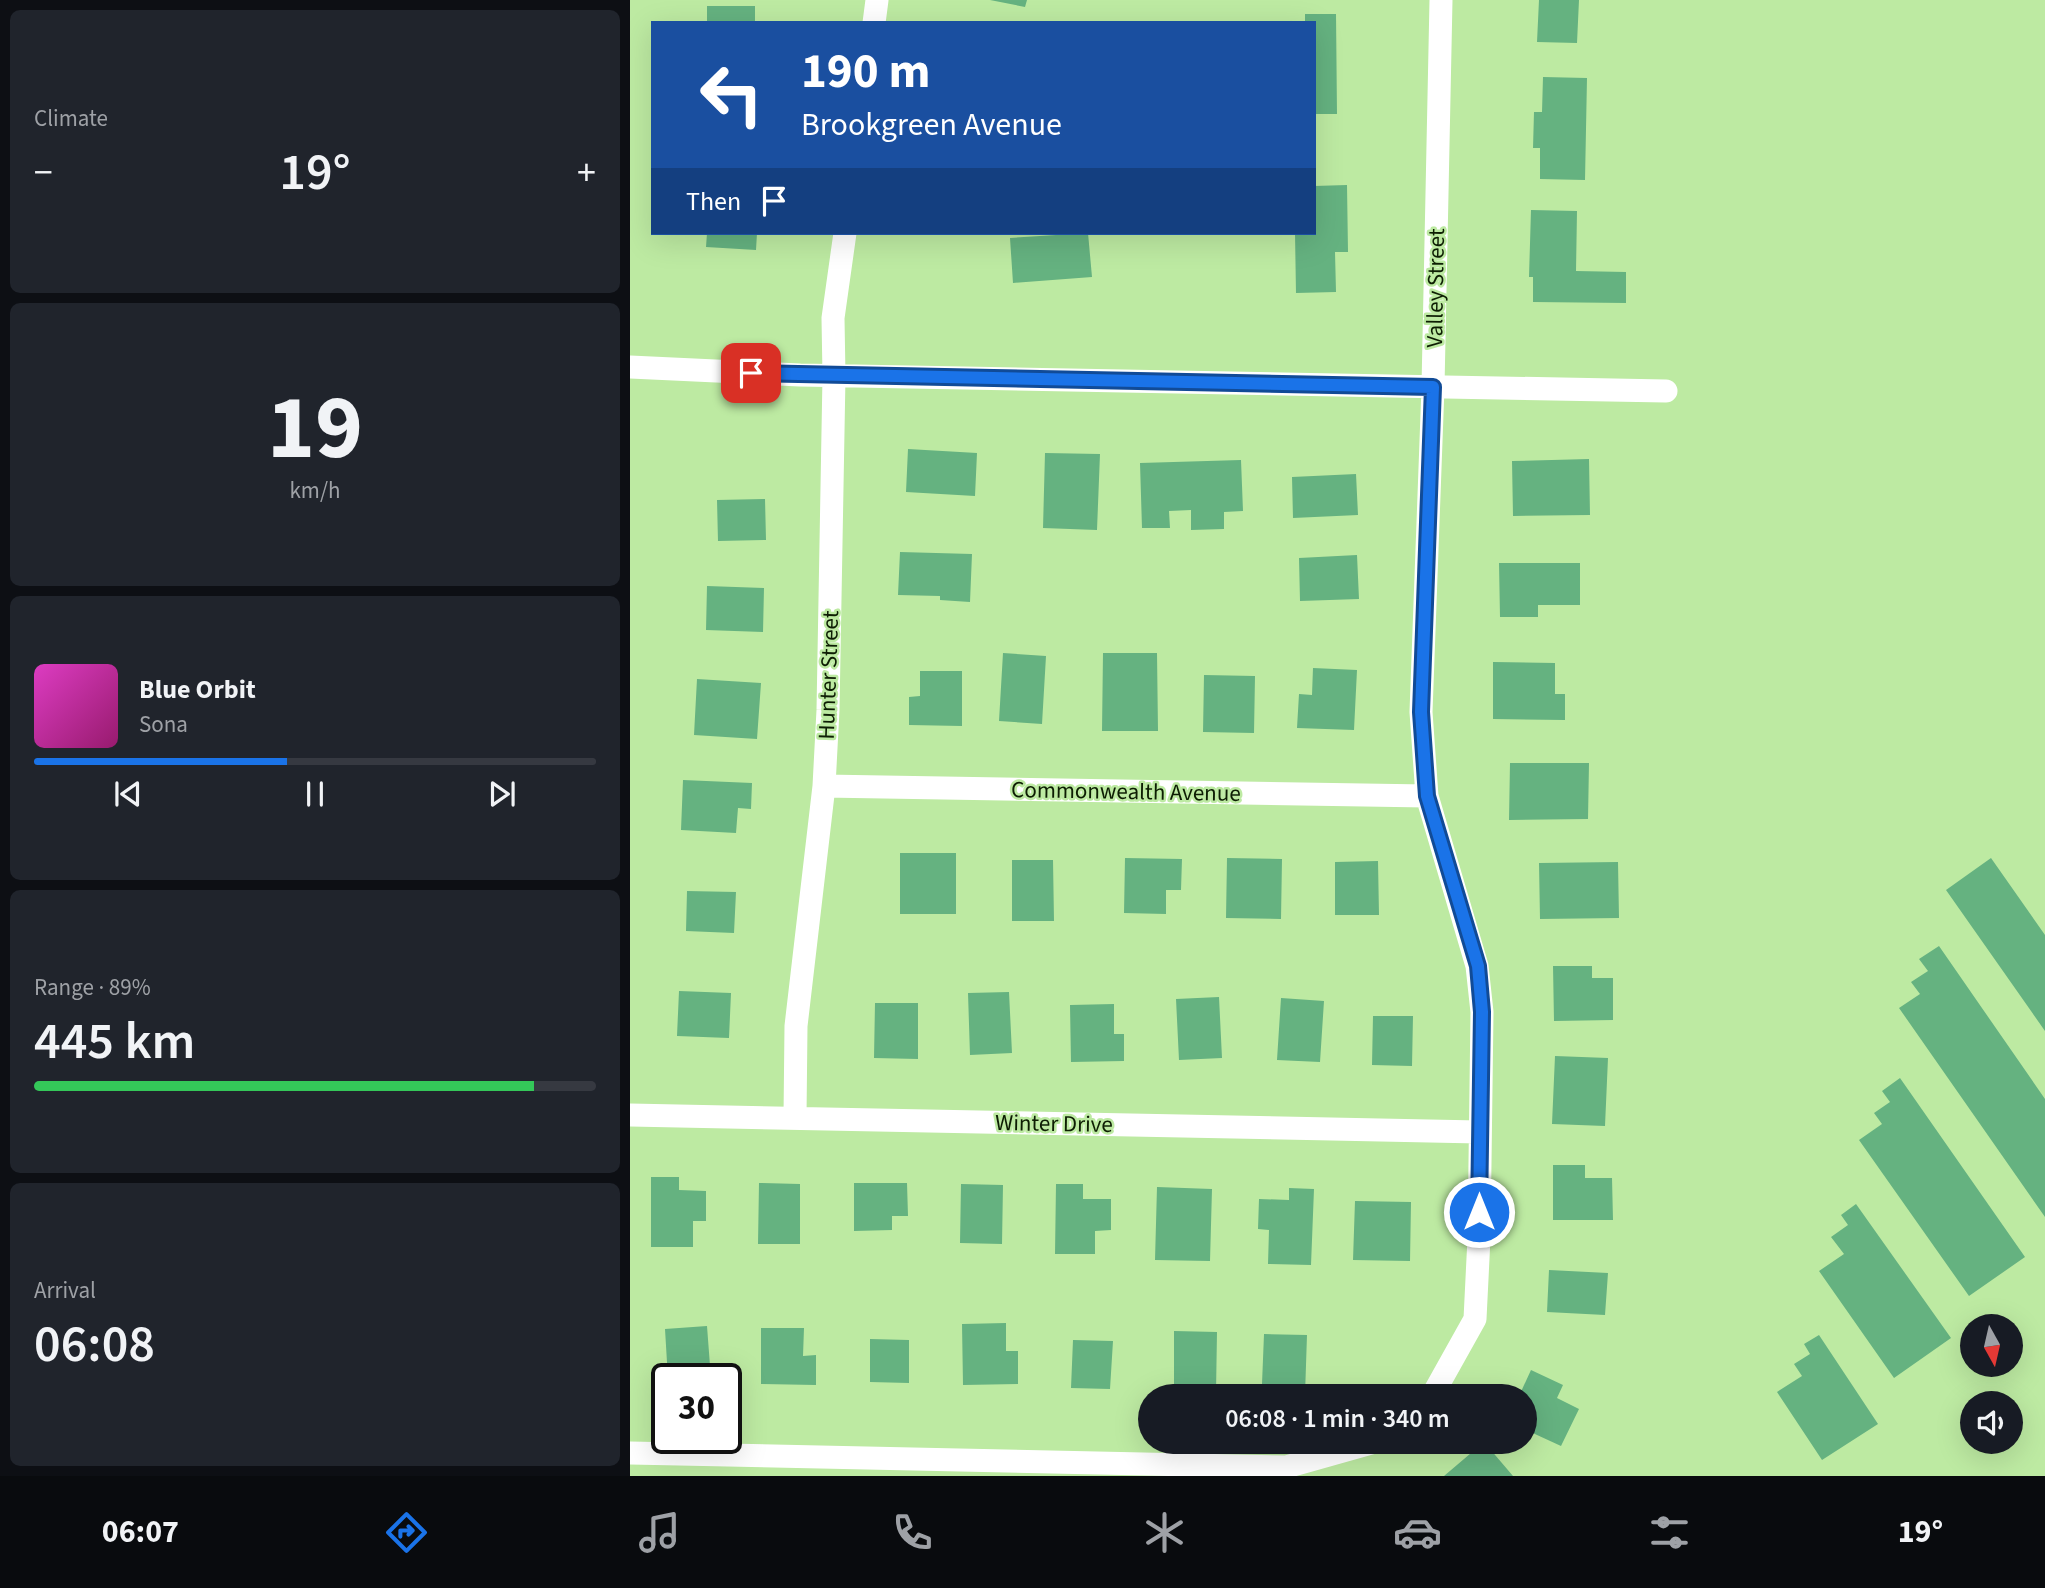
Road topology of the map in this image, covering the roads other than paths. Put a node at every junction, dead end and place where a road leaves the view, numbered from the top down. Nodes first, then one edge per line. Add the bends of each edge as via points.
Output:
1 (877, 0) edge
2 (1441, 0) edge
3 (874, 21) edge
4 (845, 235) edge
5 (630, 367) edge
6 (834, 376) junction
7 (1433, 387) junction
8 (1666, 391) dead end
9 (824, 786) junction
10 (1427, 796) junction
11 (630, 1115) edge
12 (795, 1117) junction
13 (1479, 1132) junction
14 (1439, 1384) edge
15 (630, 1453) edge
16 (1332, 1454) edge

1 - 3 street
2 - 7 street, Valley Street
4 - 6 street, Hunter Street via 833,318
5 - 6 street
6 - 7 street
6 - 9 street, Hunter Street
7 - 8 street
7 - 10 street, Valley Street via 1421,712
9 - 10 street, Commonwealth Avenue
9 - 12 street, Hunter Street via 796,1026
10 - 13 street, Valley Street via 1478,966 1482,1012
11 - 12 street, Winter Drive
12 - 13 street, Winter Drive
13 - 14 street, Valley Street via 1475,1319
15 - 16 street via 1286,1467

